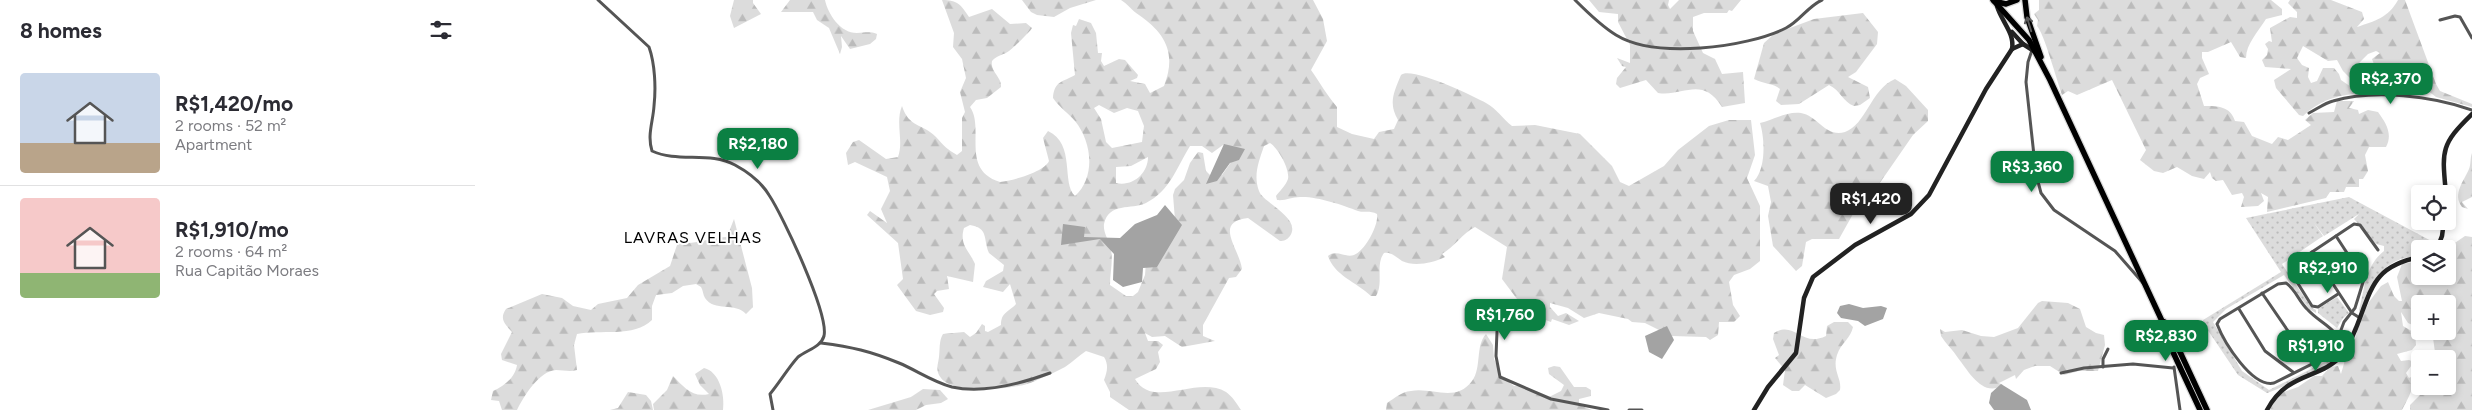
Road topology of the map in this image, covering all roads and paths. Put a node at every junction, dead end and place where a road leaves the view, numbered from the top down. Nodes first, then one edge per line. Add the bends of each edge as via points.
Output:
1 (598, 0) edge
2 (1575, 0) edge
3 (1822, 0) edge
4 (1993, 0) edge
5 (2017, 0) edge
6 (2025, 0) edge
7 (1997, 6) junction
8 (2440, 20) dead end
9 (2004, 24) junction
10 (2472, 38) edge
11 (2023, 44) junction
12 (2012, 49) junction
13 (2034, 51) junction
14 (2050, 80) junction
15 (2472, 112) edge
16 (2309, 113) dead end
17 (2444, 185) edge
18 (2336, 236) junction
19 (2378, 250) dead end
20 (2312, 252) junction
21 (2411, 259) edge
22 (2146, 286) junction
23 (2262, 293) junction
24 (2338, 294) junction
25 (1498, 307) dead end
26 (2239, 309) junction
27 (2352, 314) junction
28 (2360, 318) junction
29 (2162, 321) junction
30 (2339, 337) junction
31 (821, 343) junction
32 (2347, 348) junction
33 (2108, 349) dead end
34 (2324, 358) junction
35 (2103, 367) junction
36 (2176, 367) junction
37 (2293, 372) junction
38 (2061, 373) dead end
39 (1050, 374) dead end
40 (2201, 406) edge
41 (773, 410) edge
42 (1608, 410) edge
43 (1629, 410) edge
44 (1642, 410) edge
45 (1754, 410) edge
46 (2180, 410) edge
47 (2207, 410) edge
48 (2267, 410) edge

1 - 31 street via 643,41 652,55 655,103 649,139 652,152 733,164 760,182 791,236 817,303 825,328
2 - 3 street via 1615,35 1628,41 1675,50 1734,43 1785,28
4 - 5 highway via 2006,4
4 - 7 highway
14 -> 6 highway via 2027,18
7 - 9 street
7 - 13 highway via 2017,26
8 - 10 street via 2460,17
9 - 11 street
9 - 12 street via 2012,36
11 - 12 street
11 - 13 street
12 - 45 street via 1986,89 1921,207 1855,245 1813,277 1804,298 1796,353 1768,386
13 - 14 highway
13 - 22 street via 2028,62 2026,82 2035,168 2041,193 2054,210 2115,252
14 - 22 highway
15 - 16 street via 2432,98 2387,96 2333,100
15 - 17 street via 2444,150
18 - 19 street via 2353,224 2360,225
18 - 20 street
18 - 27 street via 2364,279
20 - 24 street
20 - 24 street via 2291,266 2292,274 2312,306 2318,306
21 - 28 street via 2384,270
22 - 29 highway
23 - 26 street
23 - 30 street via 2286,283 2308,311
23 - 34 street via 2288,331
24 - 27 street
25 - 42 street via 1496,356 1500,377 1551,399
26 - 37 street via 2265,351
26 - 37 street via 2217,324 2244,368 2269,384
27 - 28 street
27 - 30 street via 2344,322
28 - 32 street
29 - 36 highway
29 - 40 highway via 2174,339
30 - 32 street
30 - 34 street via 2332,354
31 - 39 street via 862,349 953,387 1004,386
31 - 41 street via 799,357 770,394
32 - 48 street via 2332,364 2280,391
33 - 35 street
34 - 37 street
35 - 36 street via 2133,364
35 - 38 street
36 - 40 highway
36 - 46 street
40 - 47 highway
43 - 44 street

